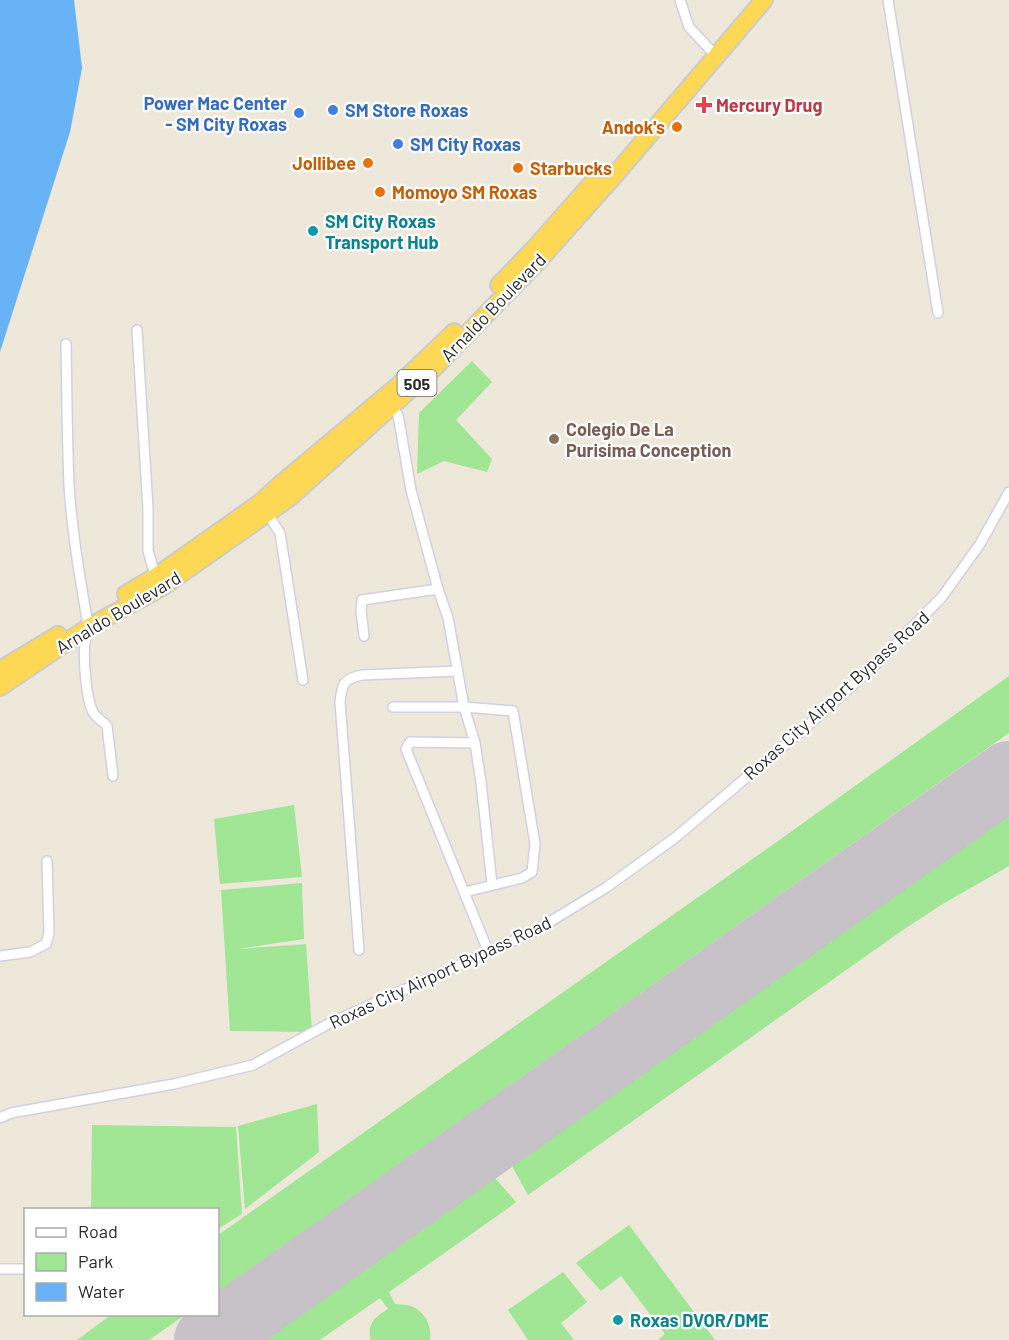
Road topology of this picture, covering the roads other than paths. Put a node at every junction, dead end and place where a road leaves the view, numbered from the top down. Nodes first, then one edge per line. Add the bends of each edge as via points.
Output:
1 (680, 0) edge
2 (750, 0) edge
3 (764, 0) edge
4 (888, 0) edge
5 (712, 52) junction
6 (938, 313) dead end
7 (137, 330) dead end
8 (66, 344) dead end
9 (402, 389) junction
10 (391, 406) junction
11 (1009, 492) edge
12 (264, 508) junction
13 (159, 582) junction
14 (438, 589) junction
15 (87, 623) junction
16 (364, 636) dead end
17 (0, 670) edge
18 (458, 670) junction
19 (303, 680) dead end
20 (0, 687) edge
21 (393, 707) dead end
22 (464, 707) junction
23 (474, 743) junction
24 (113, 776) dead end
25 (46, 861) dead end
26 (492, 884) junction
27 (465, 892) junction
28 (359, 950) dead end
29 (488, 951) junction
30 (0, 956) edge
31 (0, 1118) edge
32 (0, 1269) edge
33 (24, 1269) edge

1 - 5 street via 689,27
2 - 5 highway, Arnaldo Boulevard / 505
3 - 5 highway, Arnaldo Boulevard / 505
4 - 6 street
5 - 9 highway, Arnaldo Boulevard / 505 via 537,254
7 - 13 street via 148,551
8 - 15 street via 69,485
9 - 10 highway, Arnaldo Boulevard / 505
9 - 12 highway, Arnaldo Boulevard / 505 via 281,484
10 - 12 highway, Arnaldo Boulevard / 505 via 290,498
10 - 14 street via 398,415 411,490
11 - 29 street, Roxas City Airport Bypass Road via 980,544 942,597 813,721 676,837 607,887 533,932
12 - 13 highway, Arnaldo Boulevard / 505
12 - 19 street via 280,533
13 - 15 highway, Arnaldo Boulevard / 505
14 - 16 street via 362,600
14 - 18 street
15 - 17 highway, Arnaldo Boulevard / 505
15 - 20 highway, Arnaldo Boulevard / 505
15 - 24 street via 88,697 92,712 107,726
18 - 22 street
18 - 28 street via 362,675 351,677 342,687
21 - 22 street
22 - 23 street
22 - 26 street via 513,711 535,844 532,872
23 - 26 street
23 - 27 street via 410,742 406,749
25 - 30 street via 46,944 30,952
26 - 27 street
27 - 29 street
29 - 31 street, Roxas City Airport Bypass Road via 330,1023 253,1065
32 - 33 street

